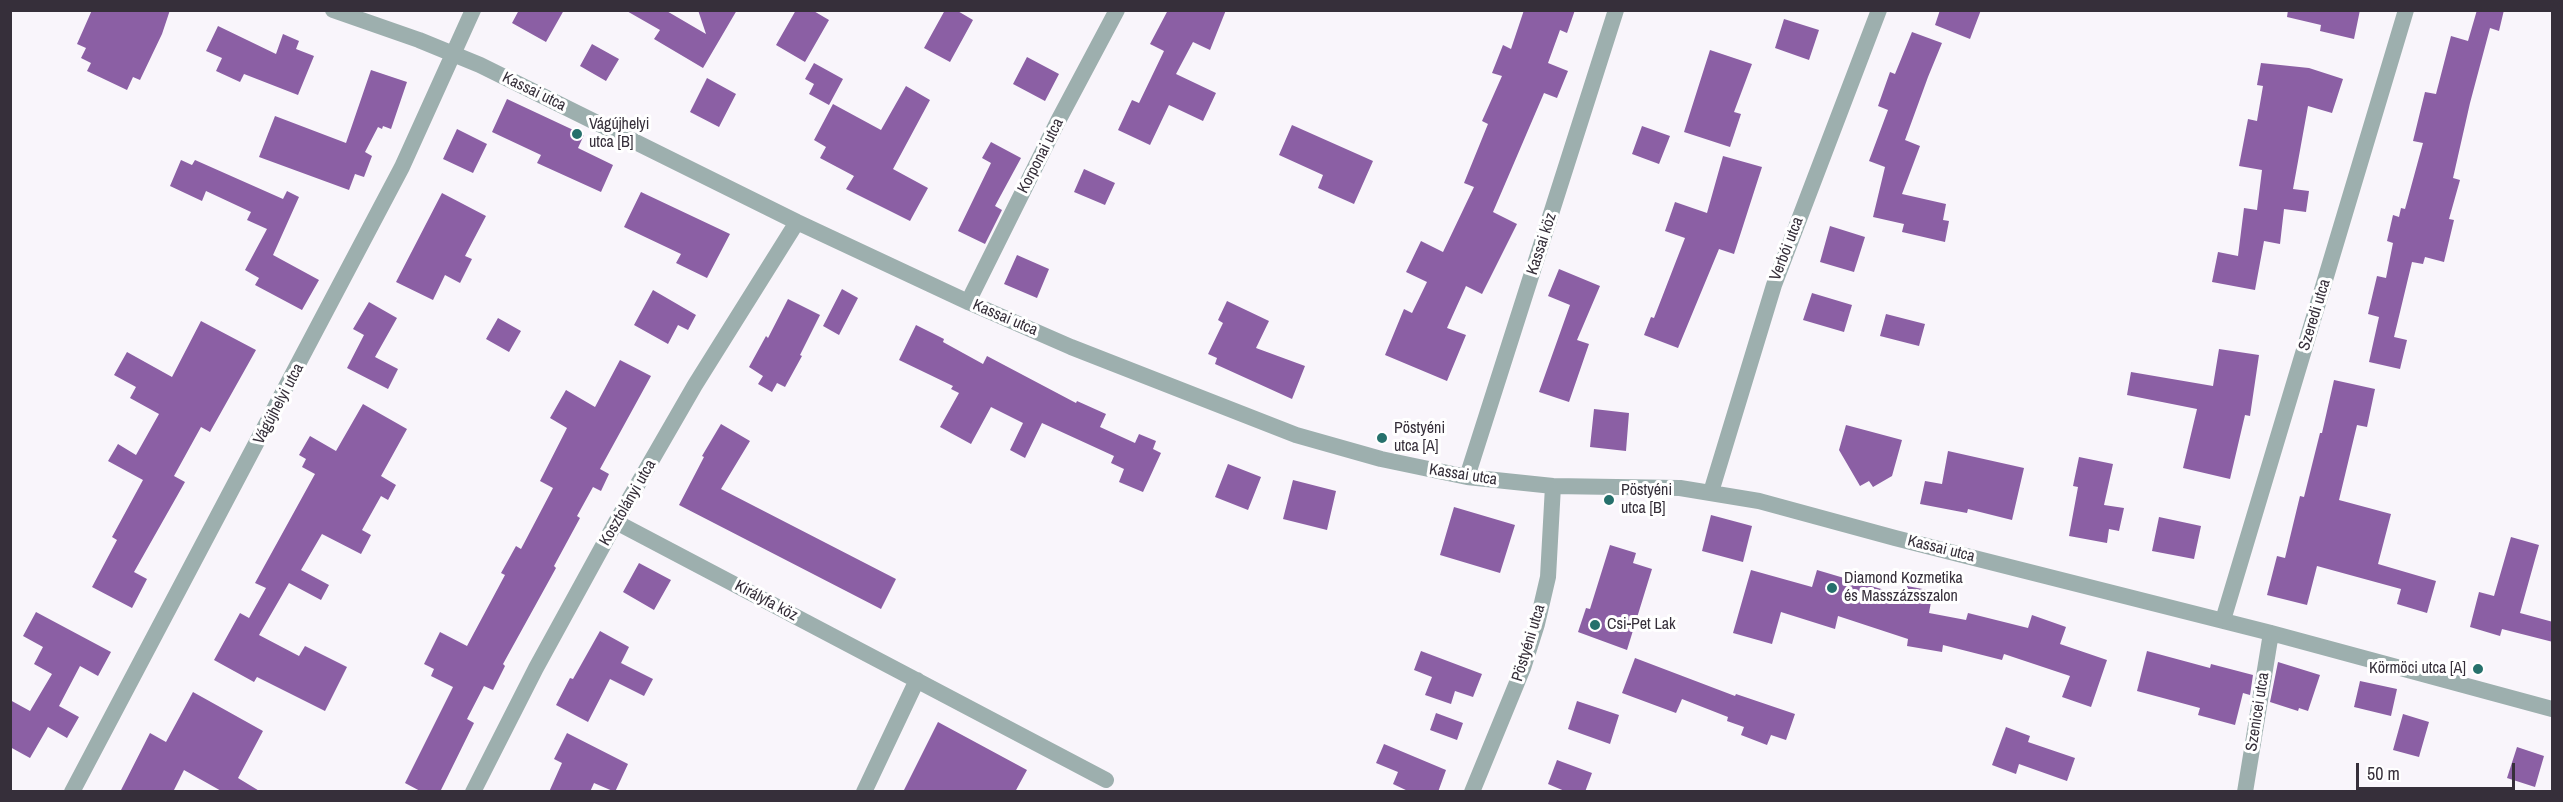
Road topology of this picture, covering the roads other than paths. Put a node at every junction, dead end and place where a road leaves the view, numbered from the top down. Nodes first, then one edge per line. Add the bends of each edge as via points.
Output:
1 (333, 10) edge
2 (473, 10) edge
3 (1117, 10) edge
4 (1616, 10) edge
5 (1879, 10) edge
6 (2406, 10) edge
7 (452, 53) junction
8 (797, 222) junction
9 (968, 302) junction
10 (1467, 477) junction
11 (1553, 486) junction
12 (1711, 492) junction
13 (616, 522) junction
14 (2223, 621) junction
15 (2271, 633) junction
16 (917, 680) junction
17 (2553, 710) edge
18 (1106, 780) dead end
19 (72, 792) edge
20 (473, 792) edge
21 (864, 792) edge
22 (1472, 792) edge
23 (2245, 792) edge

1 - 7 street, Kassai utca
2 - 7 street, Vágújhelyi utca
3 - 9 street, Korponai utca
4 - 10 street, Kassai köz
5 - 12 street, Verbói utca via 1774,285
6 - 14 street, Szeredi utca
7 - 8 street, Kassai utca
7 - 19 street, Vágújhelyi utca via 402,167
8 - 9 street, Kassai utca
8 - 13 street, Kosztolányi utca via 695,385
9 - 10 street, Kassai utca via 1296,435 1381,459
10 - 11 street, Kassai utca
11 - 12 street, Kassai utca
11 - 22 street, Pöstyéni utca via 1548,577 1537,624
12 - 14 street, Kassai utca via 1792,508
13 - 16 street, Királyfa köz
13 - 20 street, Kosztolányi utca
14 - 15 street, Kassai utca
15 - 17 street, Kassai utca
15 - 23 street, Szenicei utca
16 - 18 street, Királyfa köz
16 - 21 street

